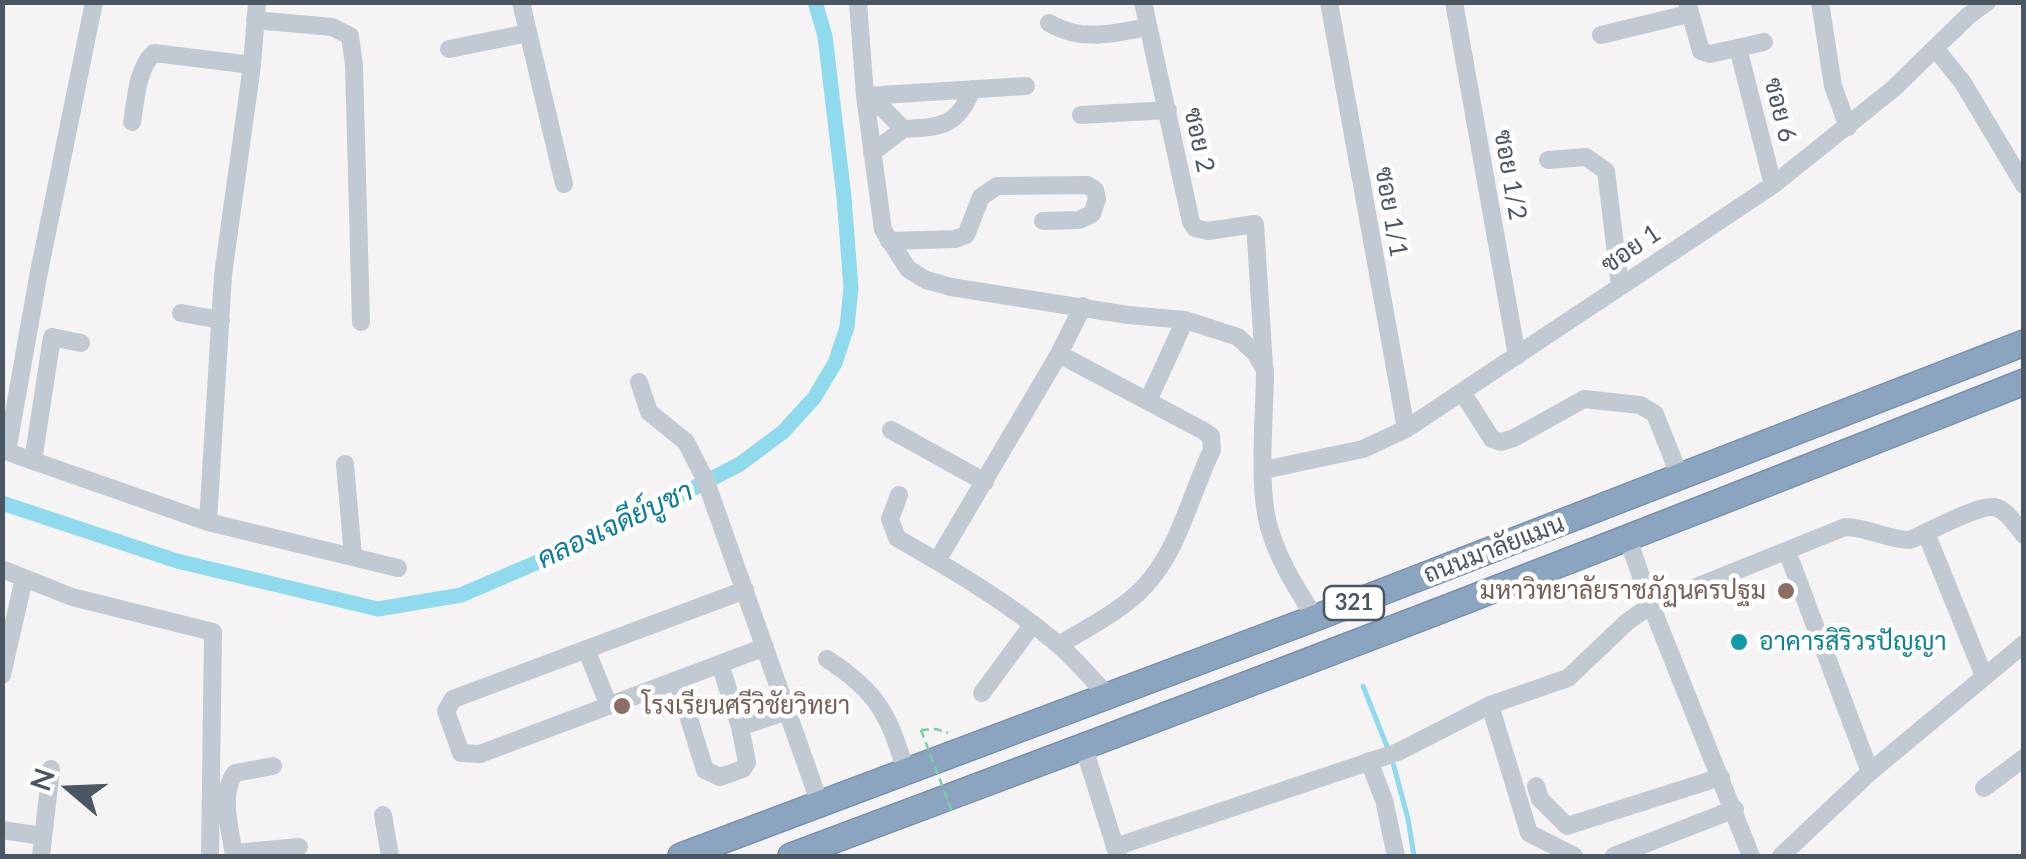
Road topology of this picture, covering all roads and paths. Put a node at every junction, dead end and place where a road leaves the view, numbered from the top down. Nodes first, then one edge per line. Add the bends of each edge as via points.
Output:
1 (94, 2) edge
2 (521, 2) edge
3 (858, 2) edge
4 (1143, 2) edge
5 (1329, 2) edge
6 (1454, 2) edge
7 (1820, 2) edge
8 (1987, 2) edge
9 (1688, 8) edge
10 (256, 11) edge
11 (1049, 22) dead end
12 (1148, 28) junction
13 (528, 32) junction
14 (1601, 35) dead end
15 (1764, 42) dead end
16 (1738, 48) junction
17 (1936, 48) junction
18 (449, 49) dead end
19 (252, 65) junction
20 (1026, 86) dead end
21 (972, 90) junction
22 (868, 96) junction
23 (1168, 110) junction
24 (1081, 115) dead end
25 (132, 122) dead end
26 (1848, 127) junction
27 (903, 128) junction
28 (872, 152) junction
29 (1548, 160) dead end
30 (564, 184) dead end
31 (2024, 185) edge
32 (1773, 186) junction
33 (1044, 220) dead end
34 (889, 241) junction
35 (1620, 286) junction
36 (1082, 306) junction
37 (180, 313) dead end
38 (220, 320) junction
39 (1184, 320) junction
40 (361, 322) dead end
41 (32, 333) dead end
42 (52, 337) junction
43 (80, 343) dead end
44 (2024, 343) edge
45 (1059, 354) junction
46 (1518, 356) junction
47 (1265, 370) junction
48 (639, 382) dead end
49 (2024, 382) edge
50 (1462, 392) junction
51 (1148, 401) junction
52 (1406, 429) junction
53 (891, 430) dead end
54 (4, 451) edge
55 (33, 461) junction
56 (346, 464) dead end
57 (1264, 470) junction
58 (1680, 476) junction
59 (985, 482) junction
60 (899, 495) dead end
61 (208, 522) junction
62 (1926, 533) junction
63 (2024, 535) edge
64 (1628, 539) junction
65 (1787, 550) junction
66 (353, 556) junction
67 (937, 561) junction
68 (398, 568) dead end
69 (2, 569) edge
70 (24, 578) junction
71 (745, 590) junction
72 (1651, 605) junction
73 (1315, 618) junction
74 (1033, 624) junction
75 (1059, 644) junction
76 (2024, 644) edge
77 (766, 647) junction
78 (586, 649) junction
79 (827, 659) dead end
80 (720, 664) junction
81 (2, 676) edge
82 (1984, 676) junction
83 (677, 680) junction
84 (982, 693) dead end
85 (1109, 696) junction
86 (1490, 705) junction
87 (608, 706) junction
88 (787, 711) junction
89 (740, 727) junction
90 (921, 730) dead end
91 (1084, 748) junction
92 (2024, 758) edge
93 (1373, 760) junction
94 (273, 766) dead end
95 (51, 769) dead end
96 (906, 772) junction
97 (1870, 772) junction
98 (1722, 777) junction
99 (1536, 786) dead end
100 (1984, 788) dead end
101 (820, 804) junction
102 (1735, 810) junction
103 (952, 814) dead end
104 (383, 815) dead end
105 (2, 830) edge
106 (44, 836) junction
107 (298, 847) dead end
108 (1116, 852) edge
109 (234, 855) edge
110 (41, 856) edge
111 (210, 856) edge
112 (390, 856) edge
113 (681, 856) edge
114 (791, 856) edge
115 (1396, 856) edge
116 (1574, 856) edge
117 (1614, 856) edge
118 (1752, 856) edge
119 (1781, 856) edge

1 - 54 street
2 - 13 street
3 - 22 street
4 - 12 street, ซอย 2
5 - 52 street, ซอย 1/1
6 - 46 street, ซอย 1/2
7 - 26 street via 1833,86
8 - 17 street, ซอย 1
9 - 14 street
9 - 16 street via 1701,51
10 - 19 street
10 - 40 street via 350,36
11 - 12 street via 1086,36
12 - 23 street, ซอย 2
13 - 18 street
13 - 30 street
15 - 16 street
16 - 32 street, ซอย 6
17 - 26 street, ซอย 1
17 - 31 street
19 - 25 street via 154,53 141,74
19 - 38 street
20 - 21 street
21 - 22 street
21 - 27 street via 952,121
22 - 27 street
22 - 28 street
23 - 24 street
23 - 47 street, ซอย 2 via 1195,228 1255,224
26 - 32 street, ซอย 1
27 - 28 street
28 - 34 street
29 - 35 street via 1586,157 1606,171
32 - 35 street, ซอย 1
33 - 34 street via 1092,214 1096,190 996,186 982,197 966,235
34 - 36 street via 908,269 926,280
35 - 46 street, ซอย 1
36 - 39 street
36 - 45 street
37 - 38 street
38 - 61 street
39 - 47 street via 1238,337
39 - 51 street
41 - 42 street
42 - 43 street
42 - 55 street
44 - 58 highway, ถนนมาลัยแมน / 321
45 - 51 street
45 - 59 street
46 - 50 street, ซอย 1
47 - 57 street
48 - 71 street via 649,412 686,442 695,459
49 - 64 highway, ถนนมาลัยแมน / 321
50 - 52 street, ซอย 1
50 - 58 street via 1500,442 1584,399 1640,405 1655,414
51 - 75 street via 1211,436 1212,450 1154,576
52 - 57 street, ซอย 1 via 1363,449
53 - 59 street
54 - 55 street
55 - 61 street
56 - 66 street
57 - 73 street via 1268,526
58 - 73 highway, ถนนมาลัยแมน / 321
59 - 67 street
60 - 67 street via 891,528
61 - 66 street
62 - 63 street via 1995,508
62 - 65 street via 1898,540 1846,527
62 - 82 street
64 - 72 street
64 - 91 highway, ถนนมาลัยแมน / 321
65 - 72 street
65 - 97 street
66 - 68 street
67 - 74 street
69 - 70 street
70 - 81 street
70 - 111 street via 72,597 213,632
71 - 77 street
71 - 78 street
72 - 86 street via 1568,678
72 - 98 street
73 - 85 highway, ถนนมาลัยแมน / 321
74 - 75 street
74 - 84 street
75 - 85 street
76 - 82 street
77 - 80 street
77 - 88 street
78 - 87 street
78 - 87 street via 453,698 446,711 456,747 480,754
79 - 96 street via 866,688 891,723
80 - 83 street
80 - 89 street
82 - 97 street
83 - 87 street
83 - 89 street via 710,774 720,777 746,765
85 - 96 highway, ถนนมาลัยแมน / 321
86 - 93 street
86 - 116 street via 1529,833
88 - 89 street
88 - 101 street
90 - 103 path, bridge
91 - 108 street
91 - 114 highway, ถนนมาลัยแมน / 321
92 - 100 street
93 - 108 street
93 - 115 street
94 - 109 street via 230,778
95 - 106 street
96 - 101 highway, ถนนมาลัยแมน / 321
97 - 119 street
98 - 99 street via 1566,826
98 - 102 street
101 - 113 highway, ถนนมาลัยแมน / 321
102 - 117 street
102 - 118 street
104 - 112 street
105 - 106 street
106 - 110 street
107 - 109 street

